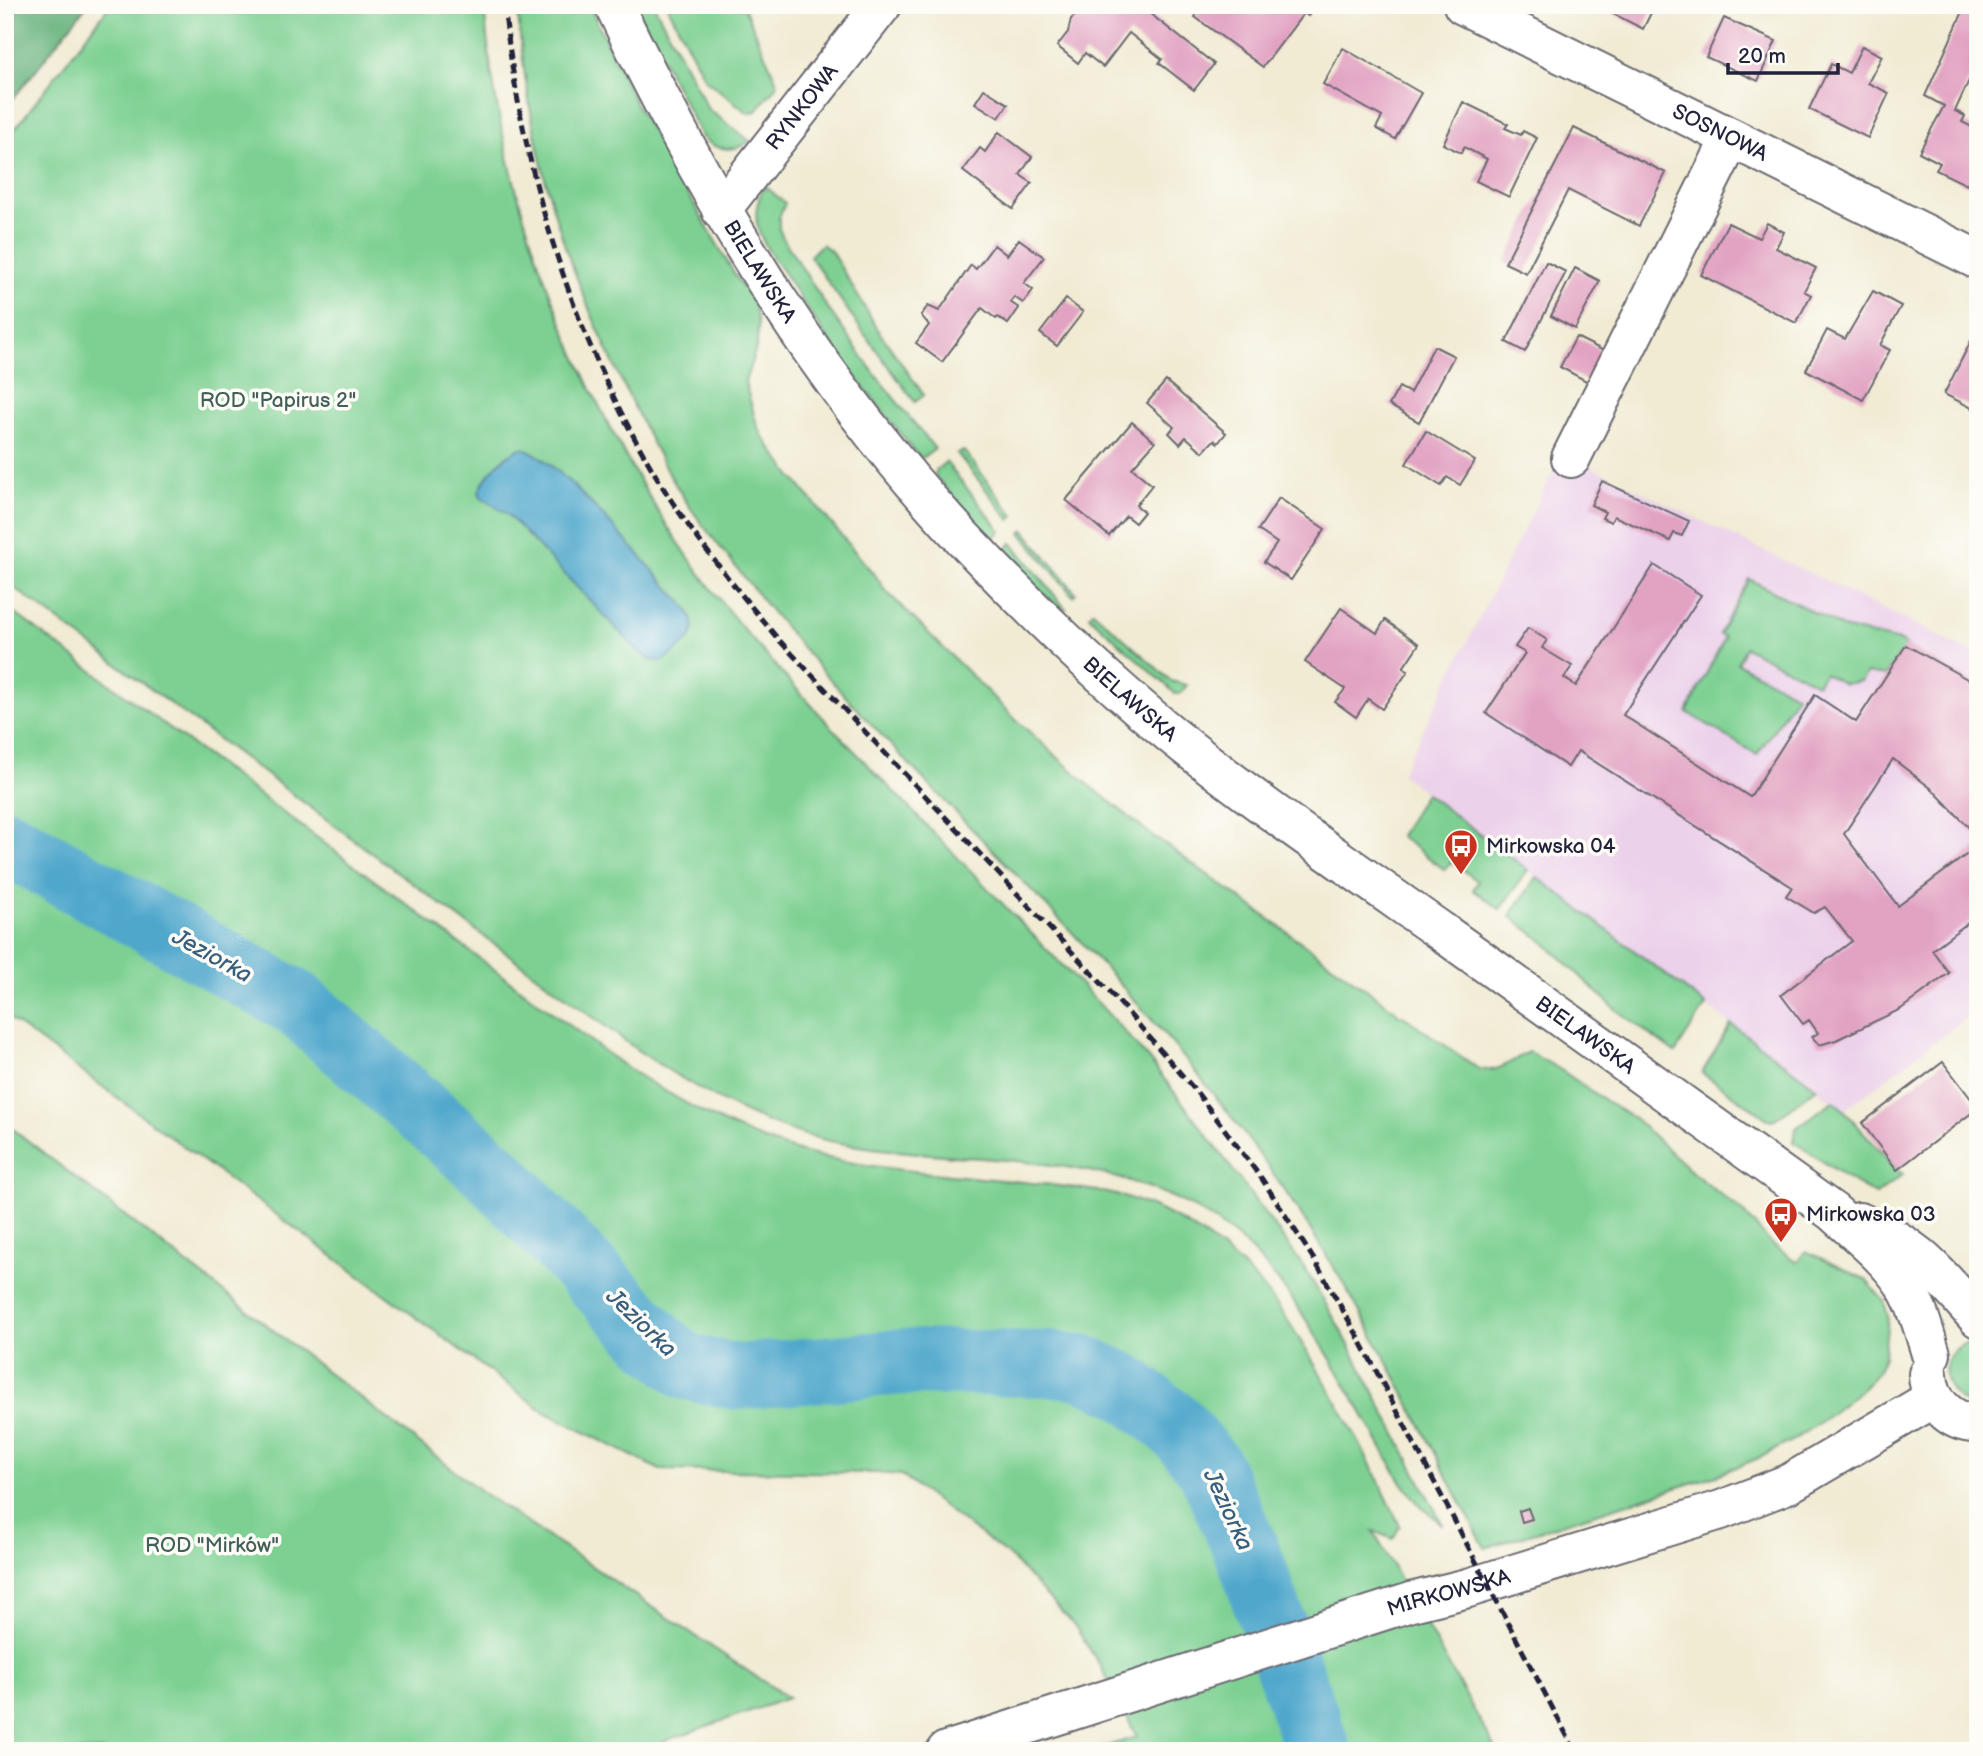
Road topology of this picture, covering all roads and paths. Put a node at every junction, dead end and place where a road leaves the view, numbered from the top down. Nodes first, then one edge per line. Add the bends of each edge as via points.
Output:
1 (614, 5) edge
2 (882, 5) edge
3 (1463, 5) edge
4 (1731, 138) junction
5 (722, 210) junction
6 (1978, 260) edge
7 (1571, 458) dead end
8 (1833, 1212) junction
9 (1978, 1318) edge
10 (1978, 1324) edge
11 (1931, 1354) junction
12 (1934, 1398) junction
13 (1978, 1423) edge
14 (946, 1751) edge

1 - 5 street, BIELAWSKA via 657,95
2 - 5 street, RYNKOWA
3 - 4 street, SOSNOWA
4 - 6 street, SOSNOWA
4 - 7 street
5 - 8 street, BIELAWSKA via 828,373 913,480 984,560 1116,688 1276,814
8 - 9 street, BIELAWSKA via 1908,1246
8 - 11 street, BIELAWSKA via 1905,1286 1920,1315
10 - 11 street via 1950,1331
11 - 12 street, BIELAWSKA via 1928,1384
12 - 13 street via 1956,1419
12 - 14 street, MIRKOWSKA via 1790,1483 1721,1510 1411,1602

